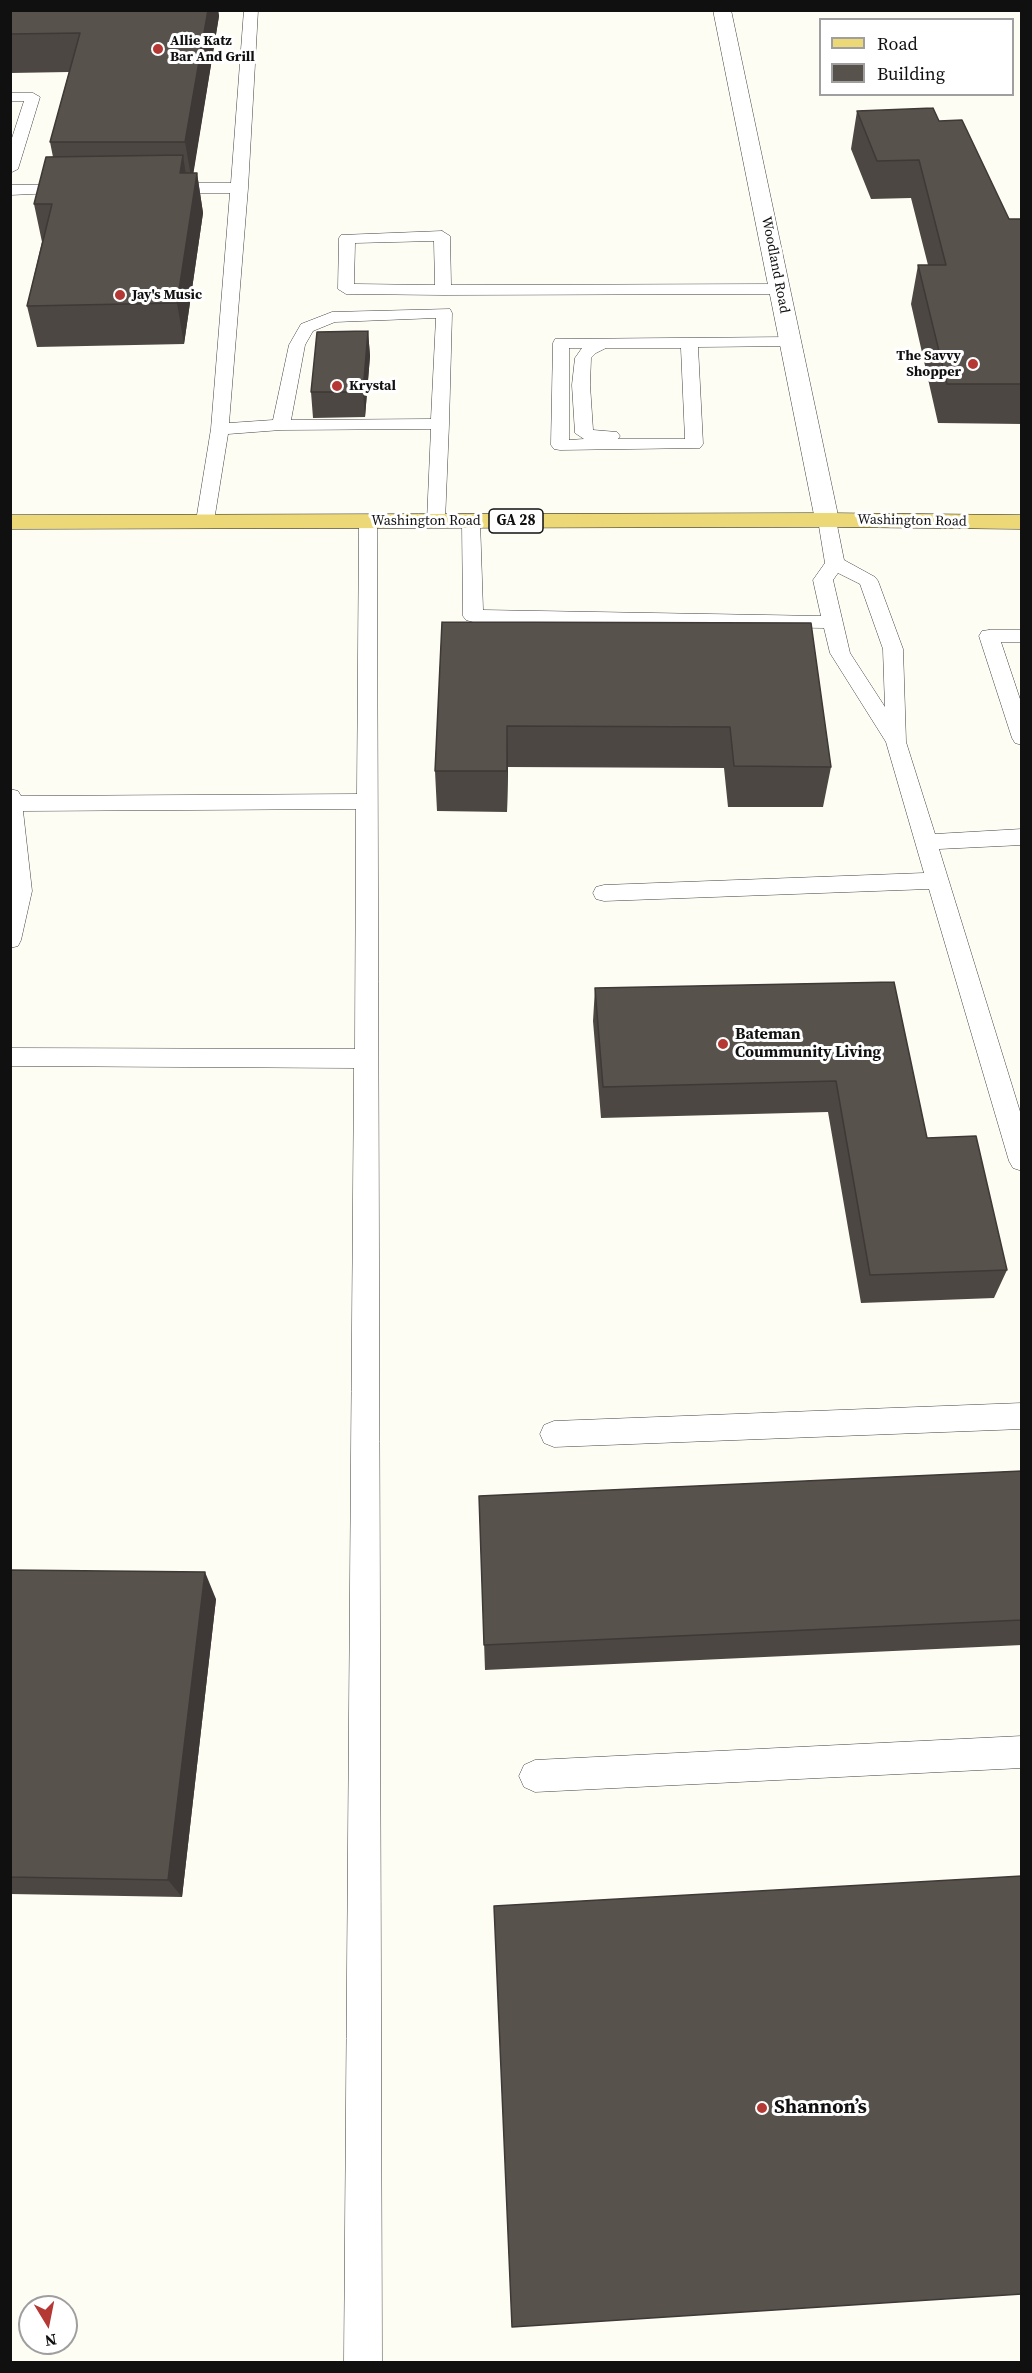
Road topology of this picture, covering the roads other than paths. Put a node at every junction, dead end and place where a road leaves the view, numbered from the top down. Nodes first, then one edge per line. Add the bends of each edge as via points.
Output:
1 (251, 10) edge
2 (722, 10) edge
3 (10, 97) edge
4 (10, 169) edge
5 (240, 188) junction
6 (91, 189) edge
7 (148, 189) edge
8 (10, 190) edge
9 (780, 289) junction
10 (443, 290) junction
11 (790, 342) junction
12 (603, 343) junction
13 (689, 347) junction
14 (440, 424) junction
15 (281, 425) junction
16 (220, 429) junction
17 (827, 520) junction
18 (206, 521) junction
19 (368, 521) junction
20 (436, 521) junction
21 (471, 521) junction
22 (10, 522) edge
23 (1022, 522) edge
24 (835, 563) junction
25 (832, 622) junction
26 (1022, 636) edge
27 (1022, 738) edge
28 (896, 742) junction
29 (368, 801) junction
30 (11, 802) edge
31 (1022, 837) edge
32 (926, 842) junction
33 (938, 882) junction
34 (604, 893) dead end
35 (10, 940) edge
36 (10, 1057) edge
37 (367, 1059) junction
38 (1022, 1161) edge
39 (1022, 1416) edge
40 (554, 1434) dead end
41 (1022, 1752) edge
42 (535, 1776) dead end
43 (363, 2362) edge

1 - 5 lane
2 - 9 street, Woodland Road
3 - 4 lane via 33,97
5 - 7 lane
5 - 16 lane
6 - 8 lane
9 - 10 lane
9 - 11 street, Woodland Road
10 - 10 lane via 346,289 347,238 442,236
11 - 13 lane
11 - 17 street, Woodland Road
12 - 13 lane
12 - 13 lane via 583,358 584,433 594,437 666,434 678,425 681,408 676,358
12 - 13 lane via 561,343 560,445 694,444
14 - 15 lane
14 - 15 lane via 444,313 332,317 307,328 297,345
14 - 20 lane
15 - 16 lane
16 - 18 lane
17 - 21 main road, Washington Road / GA 28
17 - 23 main road, Washington Road / GA 28
17 - 24 lane
18 - 19 main road, Washington Road / GA 28
18 - 22 main road, Washington Road / GA 28
19 - 20 main road, Washington Road / GA 28
19 - 29 lane
20 - 21 main road, Washington Road / GA 28
21 - 25 lane via 473,616
24 - 25 lane via 823,580
24 - 28 lane via 868,581 893,649
25 - 28 lane via 840,653
26 - 27 lane via 989,636
28 - 32 lane
29 - 30 lane
29 - 37 lane
30 - 35 lane via 21,891
31 - 32 lane
32 - 33 lane
33 - 34 lane
33 - 38 lane
36 - 37 lane
37 - 43 lane
39 - 40 lane
41 - 42 lane

